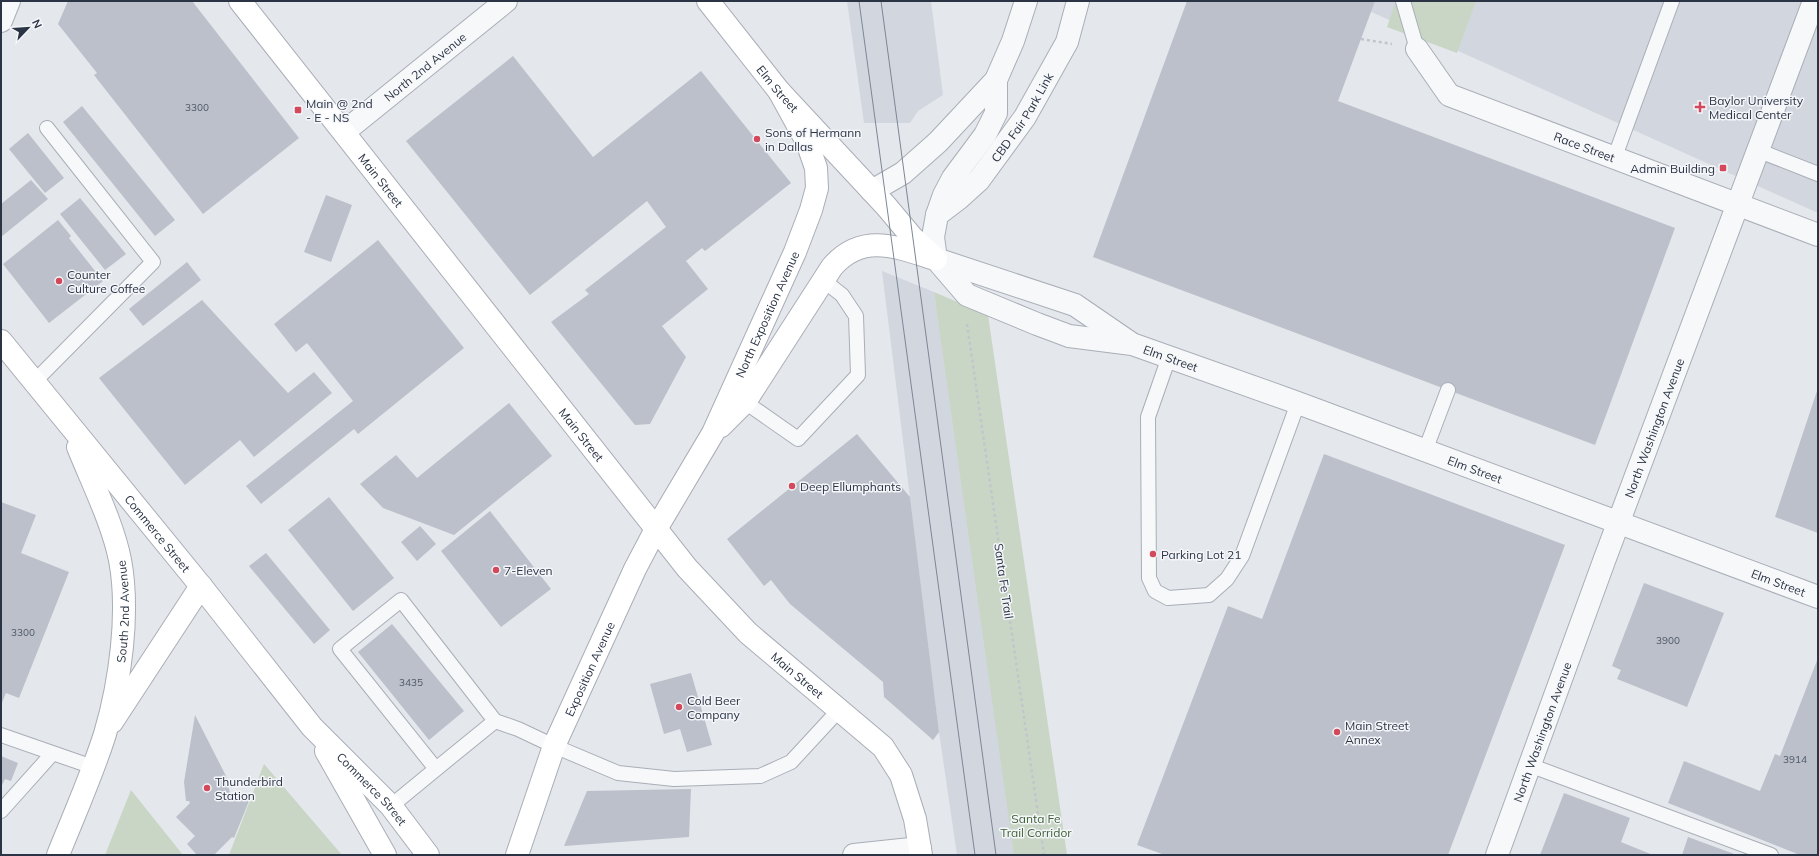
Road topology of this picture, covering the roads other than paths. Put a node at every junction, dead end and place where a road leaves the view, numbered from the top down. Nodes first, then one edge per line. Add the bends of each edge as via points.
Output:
1 (9, 1) edge
2 (240, 1) edge
3 (506, 1) edge
4 (708, 1) edge
5 (1026, 1) edge
6 (1078, 1) edge
7 (1403, 1) edge
8 (1672, 1) edge
9 (1814, 1) edge
10 (1, 21) edge
11 (1417, 48) joint
12 (996, 80) junction
13 (779, 91) junction
14 (47, 128) dead end
15 (344, 132) junction
16 (1757, 150) junction
17 (1614, 159) junction
18 (1818, 174) edge
19 (872, 191) junction
20 (1736, 205) junction
21 (937, 215) junction
22 (1818, 235) edge
23 (936, 259) junction
24 (823, 280) junction
25 (1132, 344) junction
26 (4, 352) edge
27 (1170, 357) junction
28 (34, 382) junction
29 (1448, 390) dead end
30 (745, 402) junction
31 (1298, 403) junction
32 (69, 426) junction
33 (713, 433) junction
34 (1425, 452) junction
35 (1618, 522) junction
36 (656, 529) junction
37 (201, 586) junction
38 (1818, 597) edge
39 (839, 710) junction
40 (495, 721) junction
41 (312, 727) junction
42 (105, 733) junction
43 (1, 735) edge
44 (554, 746) junction
45 (52, 754) junction
46 (1529, 765) junction
47 (93, 767) junction
48 (436, 769) junction
49 (391, 806) junction
50 (1, 811) edge
51 (530, 812) junction
52 (920, 851) edge
53 (58, 855) edge
54 (385, 855) edge
55 (428, 855) edge
56 (500, 855) edge
57 (517, 855) edge
58 (854, 855) edge
59 (1497, 855) edge
60 (1771, 855) edge

1 - 10 street
2 - 15 main road, Main Street
3 - 15 street, North 2nd Avenue
4 - 13 main road, Elm Street
5 - 12 street, CBD Fair Park Link via 1013,41
6 - 21 street, CBD Fair Park Link via 1067,42 1025,117 979,180
7 - 11 lane
8 - 17 lane
9 - 16 street, North Washington Avenue
11 - 17 street, Race Street via 1449,95
12 - 19 street, CBD Fair Park Link via 938,142 903,173
12 - 21 street, CBD Fair Park Link via 996,113 985,136 952,178
13 - 19 main road, Elm Street
13 - 33 main road, North Exposition Avenue via 807,142 816,168 817,188 795,252
14 - 28 lane via 153,262
15 - 36 main road, Main Street
16 - 18 lane
16 - 20 street, North Washington Avenue
17 - 20 street, Race Street
19 - 23 main road, Elm Street via 912,237
20 - 22 street, Race Street
20 - 35 street, North Washington Avenue
21 - 23 street, CBD Fair Park Link via 933,236
23 - 24 main road via 892,247 861,246 840,257
23 - 25 street, Elm Street via 1075,304
23 - 25 street, Elm Street via 966,295 1069,336
24 - 30 main road
24 - 30 lane via 842,295 856,316 858,374 798,439
25 - 27 street, Elm Street
26 - 28 main road, Commerce Street
27 - 31 street, Elm Street
27 - 31 lane via 1148,417 1149,578 1155,591 1168,598 1209,596 1227,579 1242,556
28 - 32 main road, Commerce Street
29 - 34 lane
30 - 33 main road
31 - 34 street, Elm Street
32 - 37 main road, Commerce Street
32 - 42 main road, South 2nd Avenue via 105,512 120,560 124,607 120,663
33 - 36 main road, North Exposition Avenue
34 - 35 street, Elm Street
35 - 38 street, Elm Street
35 - 46 street, North Washington Avenue
36 - 39 main road, Main Street via 687,568 748,633
36 - 44 main road, Exposition Avenue
37 - 41 main road, Commerce Street
37 - 42 main road, South 2nd Avenue
39 - 44 lane via 791,762 760,776 674,779 618,773
39 - 52 main road, Main Street via 883,747 901,775 915,819
40 - 44 lane via 518,728
40 - 48 lane
40 - 48 lane via 401,600 346,644 340,649
41 - 49 main road, Commerce Street
41 - 54 main road, Commerce Street
42 - 47 main road, South 2nd Avenue
43 - 45 lane
44 - 51 main road, Exposition Avenue
45 - 47 lane
45 - 50 lane
46 - 59 street, North Washington Avenue
46 - 60 lane
47 - 53 main road, South 2nd Avenue
48 - 49 lane
49 - 55 main road, Commerce Street
51 - 56 main road, Exposition Avenue
51 - 57 main road, Exposition Avenue
52 - 58 street

